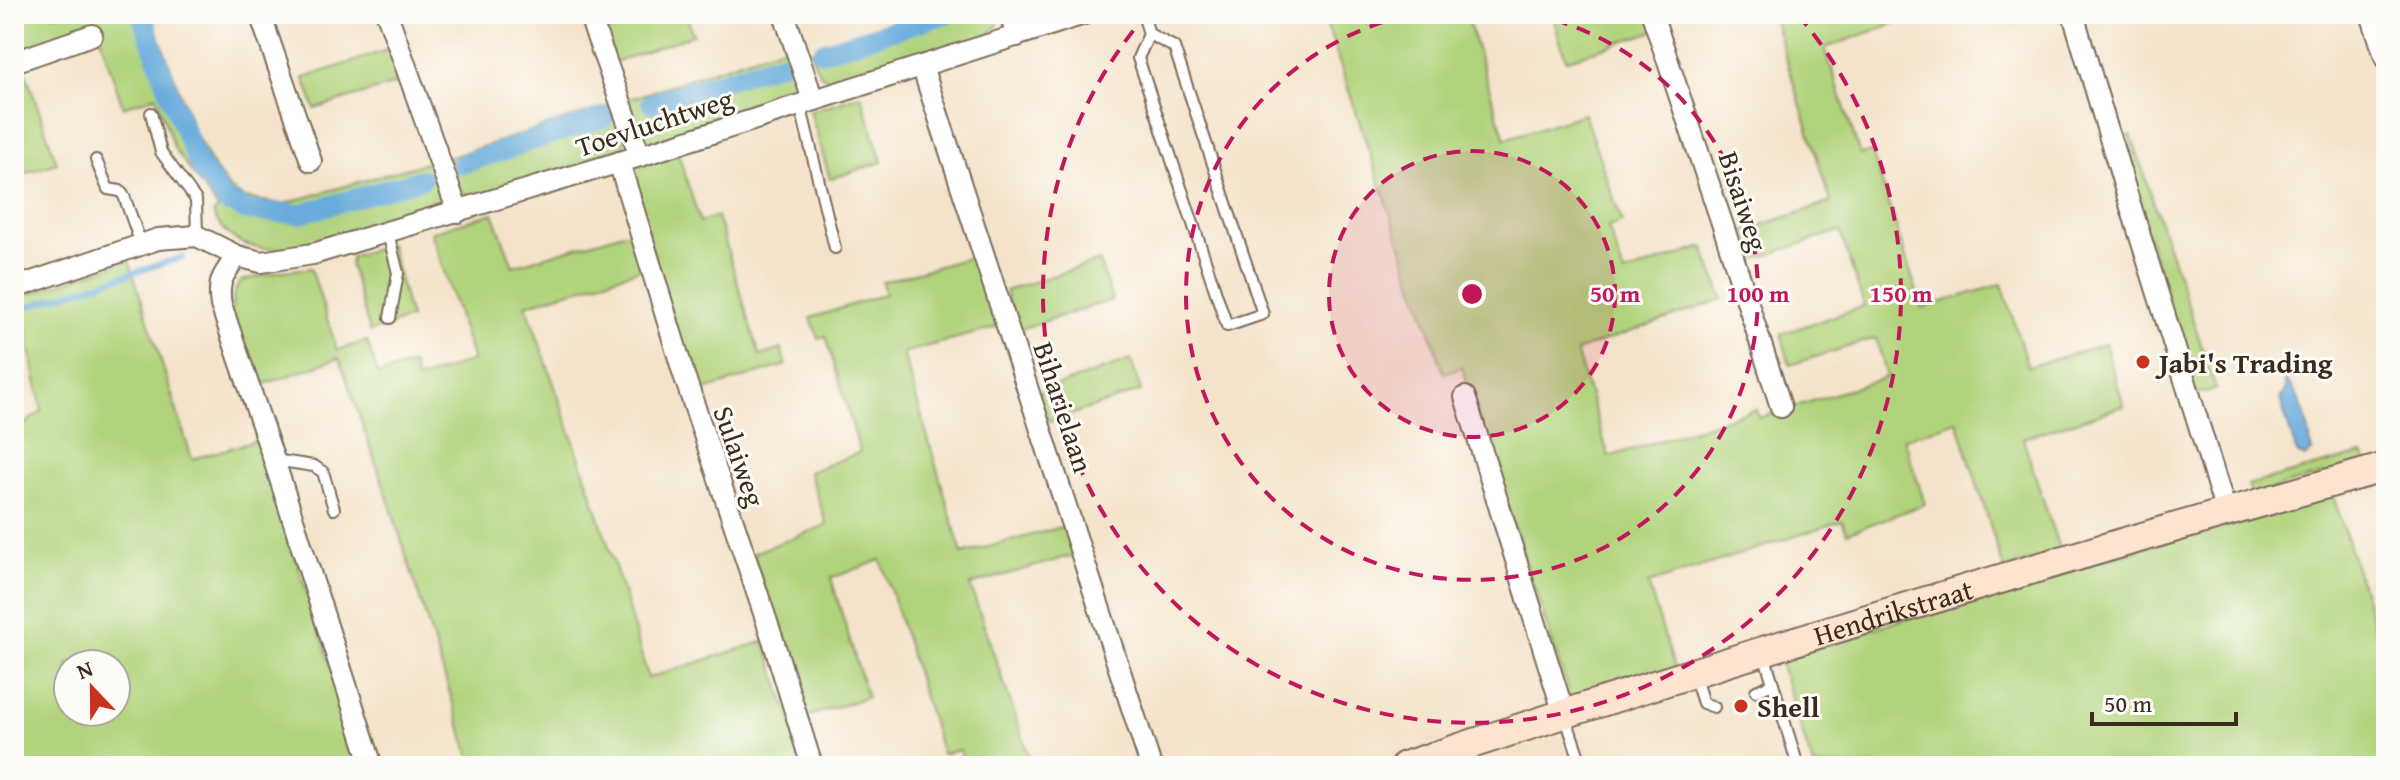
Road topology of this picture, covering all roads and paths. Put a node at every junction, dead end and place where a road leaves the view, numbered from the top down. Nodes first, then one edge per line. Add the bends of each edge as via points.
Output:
1 (260, 14) edge
2 (387, 14) edge
3 (589, 14) edge
4 (784, 14) edge
5 (1010, 14) edge
6 (1084, 14) edge
7 (1143, 14) edge
8 (1652, 14) edge
9 (2073, 14) edge
10 (2371, 14) edge
11 (1149, 34) junction
12 (92, 35) dead end
13 (1017, 36) junction
14 (2386, 59) edge
15 (14, 62) edge
16 (922, 66) junction
17 (806, 102) junction
18 (151, 113) dead end
19 (640, 156) junction
20 (96, 160) dead end
21 (311, 161) dead end
22 (619, 162) junction
23 (458, 212) junction
24 (388, 233) junction
25 (197, 236) junction
26 (141, 244) junction
27 (835, 248) dead end
28 (237, 256) junction
29 (14, 288) edge
30 (390, 318) dead end
31 (1465, 397) dead end
32 (1781, 407) dead end
33 (274, 460) junction
34 (2386, 467) edge
35 (334, 509) dead end
36 (2226, 512) junction
37 (1763, 652) junction
38 (1693, 673) junction
39 (1773, 684) junction
40 (1756, 691) dead end
41 (1714, 707) dead end
42 (1564, 714) junction
43 (1461, 757) edge
44 (372, 766) edge
45 (812, 766) edge
46 (1151, 766) edge
47 (1405, 766) edge
48 (1582, 766) edge
49 (1798, 766) edge

1 - 21 street
2 - 23 street
3 - 19 street
4 - 17 street
5 - 13 street
6 - 13 street, Toevluchtweg
7 - 11 lane
8 - 32 street, Bisaiweg
9 - 36 street
10 - 14 street
11 - 11 lane via 1174,47 1263,314 1227,326 1138,58
12 - 15 street
13 - 16 street, Toevluchtweg
16 - 17 street, Toevluchtweg
16 - 46 street, Biharielaan
17 - 19 street, Toevluchtweg
17 - 27 lane
18 - 25 lane via 161,152 196,200
19 - 22 street, Toevluchtweg
20 - 26 lane via 108,189 124,196
22 - 23 street, Toevluchtweg
22 - 45 street, Sulaiweg
23 - 24 street, Toevluchtweg
24 - 28 street, Toevluchtweg via 261,262
24 - 30 lane via 398,273
25 - 26 street
25 - 28 street
26 - 29 street
28 - 33 street via 222,276 221,305
31 - 42 street
33 - 35 lane via 323,472
33 - 44 street
34 - 36 street, Hendrikstraat
36 - 37 street, Hendrikstraat
37 - 38 street, Hendrikstraat
37 - 39 lane
38 - 41 lane via 1703,703
38 - 42 street, Hendrikstraat
39 - 40 lane
39 - 49 lane
42 - 43 street, Hendrikstraat
42 - 48 lane
43 - 47 street, Hendrikstraat

